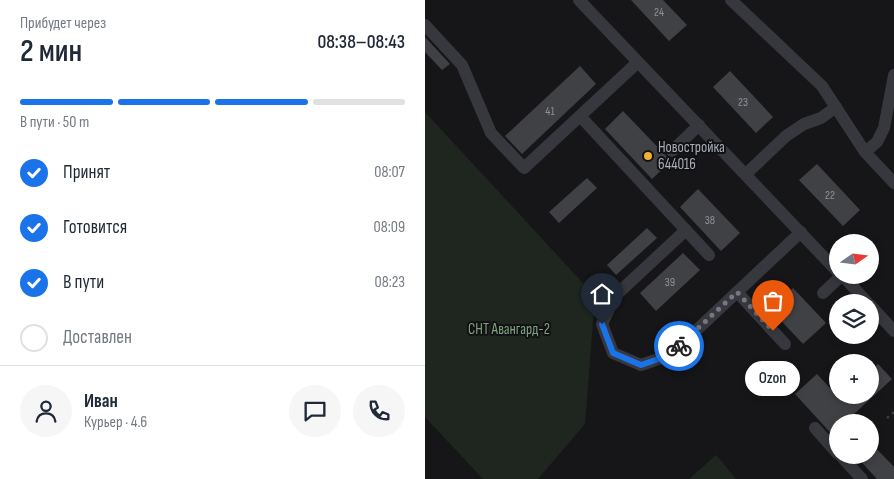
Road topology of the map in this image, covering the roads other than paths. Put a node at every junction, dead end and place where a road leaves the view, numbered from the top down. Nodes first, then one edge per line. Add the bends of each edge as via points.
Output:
1 (579, 0) edge
2 (731, 0) edge
3 (425, 25) edge
4 (638, 62) junction
5 (894, 75) edge
6 (836, 108) junction
7 (580, 116) junction
8 (699, 125) junction
9 (672, 150) dead end
10 (865, 152) junction
11 (746, 174) junction
12 (894, 183) edge
13 (686, 230) junction
14 (801, 232) junction
15 (709, 255) dead end
16 (829, 262) edge
17 (832, 284) edge
18 (850, 284) edge
19 (737, 292) junction
20 (823, 292) dead end
21 (860, 294) edge
22 (879, 315) edge
23 (894, 331) edge
24 (785, 344) dead end
25 (815, 428) dead end
26 (829, 443) edge
27 (848, 464) edge
28 (861, 479) edge

1 - 4 lane
2 - 6 lane via 822,86
3 - 7 lane via 462,65 491,133 523,168
4 - 7 lane
4 - 8 lane
5 - 10 lane via 884,128 877,142
6 - 10 lane
6 - 11 lane via 786,136
7 - 13 lane
8 - 9 lane
8 - 11 lane
10 - 12 lane
11 - 14 lane
13 - 15 lane
13 - 19 lane via 615,296 602,324 613,353 641,365 670,355
14 - 16 lane
14 - 19 lane
17 - 20 lane
18 - 21 lane
19 - 24 lane
22 - 23 lane
25 - 26 lane
27 - 28 lane

